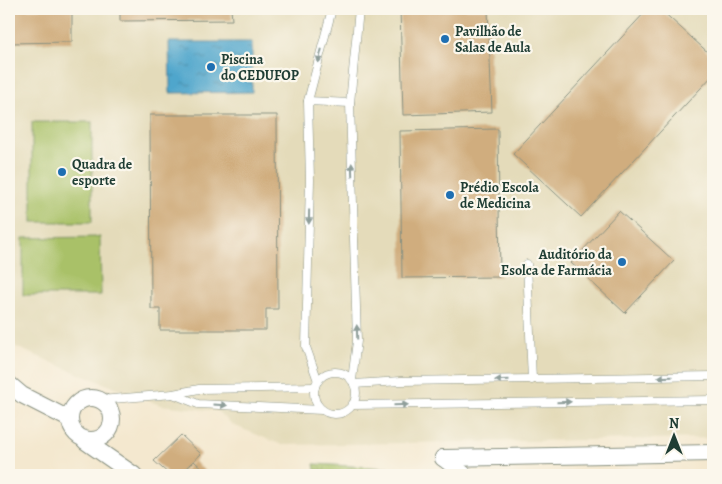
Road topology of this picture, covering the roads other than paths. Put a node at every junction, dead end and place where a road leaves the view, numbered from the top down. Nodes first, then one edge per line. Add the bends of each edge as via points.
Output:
1 (332, 9) edge
2 (359, 9) edge
3 (308, 101) junction
4 (350, 103) junction
5 (527, 264) dead end
6 (713, 376) edge
7 (532, 380) junction
8 (353, 382) junction
9 (9, 384) edge
10 (316, 384) junction
11 (173, 394) junction
12 (15, 400) edge
13 (100, 400) junction
14 (713, 400) edge
15 (352, 405) junction
16 (322, 410) junction
17 (69, 419) junction
18 (85, 441) junction
19 (713, 453) edge
20 (134, 475) edge
21 (465, 475) edge

1 -> 3 lane
2 - 4 lane
3 - 4 lane
3 -> 10 lane via 310,180 306,346
8 -> 4 lane via 357,341
5 - 7 lane
6 -> 7 lane
7 -> 8 lane
8 - 10 lane via 344,374 332,372
8 - 15 lane via 356,395
9 - 12 street
10 - 11 lane via 199,389
10 - 16 lane via 315,400
11 - 13 lane
11 -> 16 lane via 198,404
12 - 17 street
13 - 17 street via 80,400 70,411
13 - 18 street via 110,409 110,430 100,440
15 -> 14 lane
15 - 16 lane via 342,413
17 - 18 street via 78,438
18 - 20 street
19 - 21 street via 443,458

